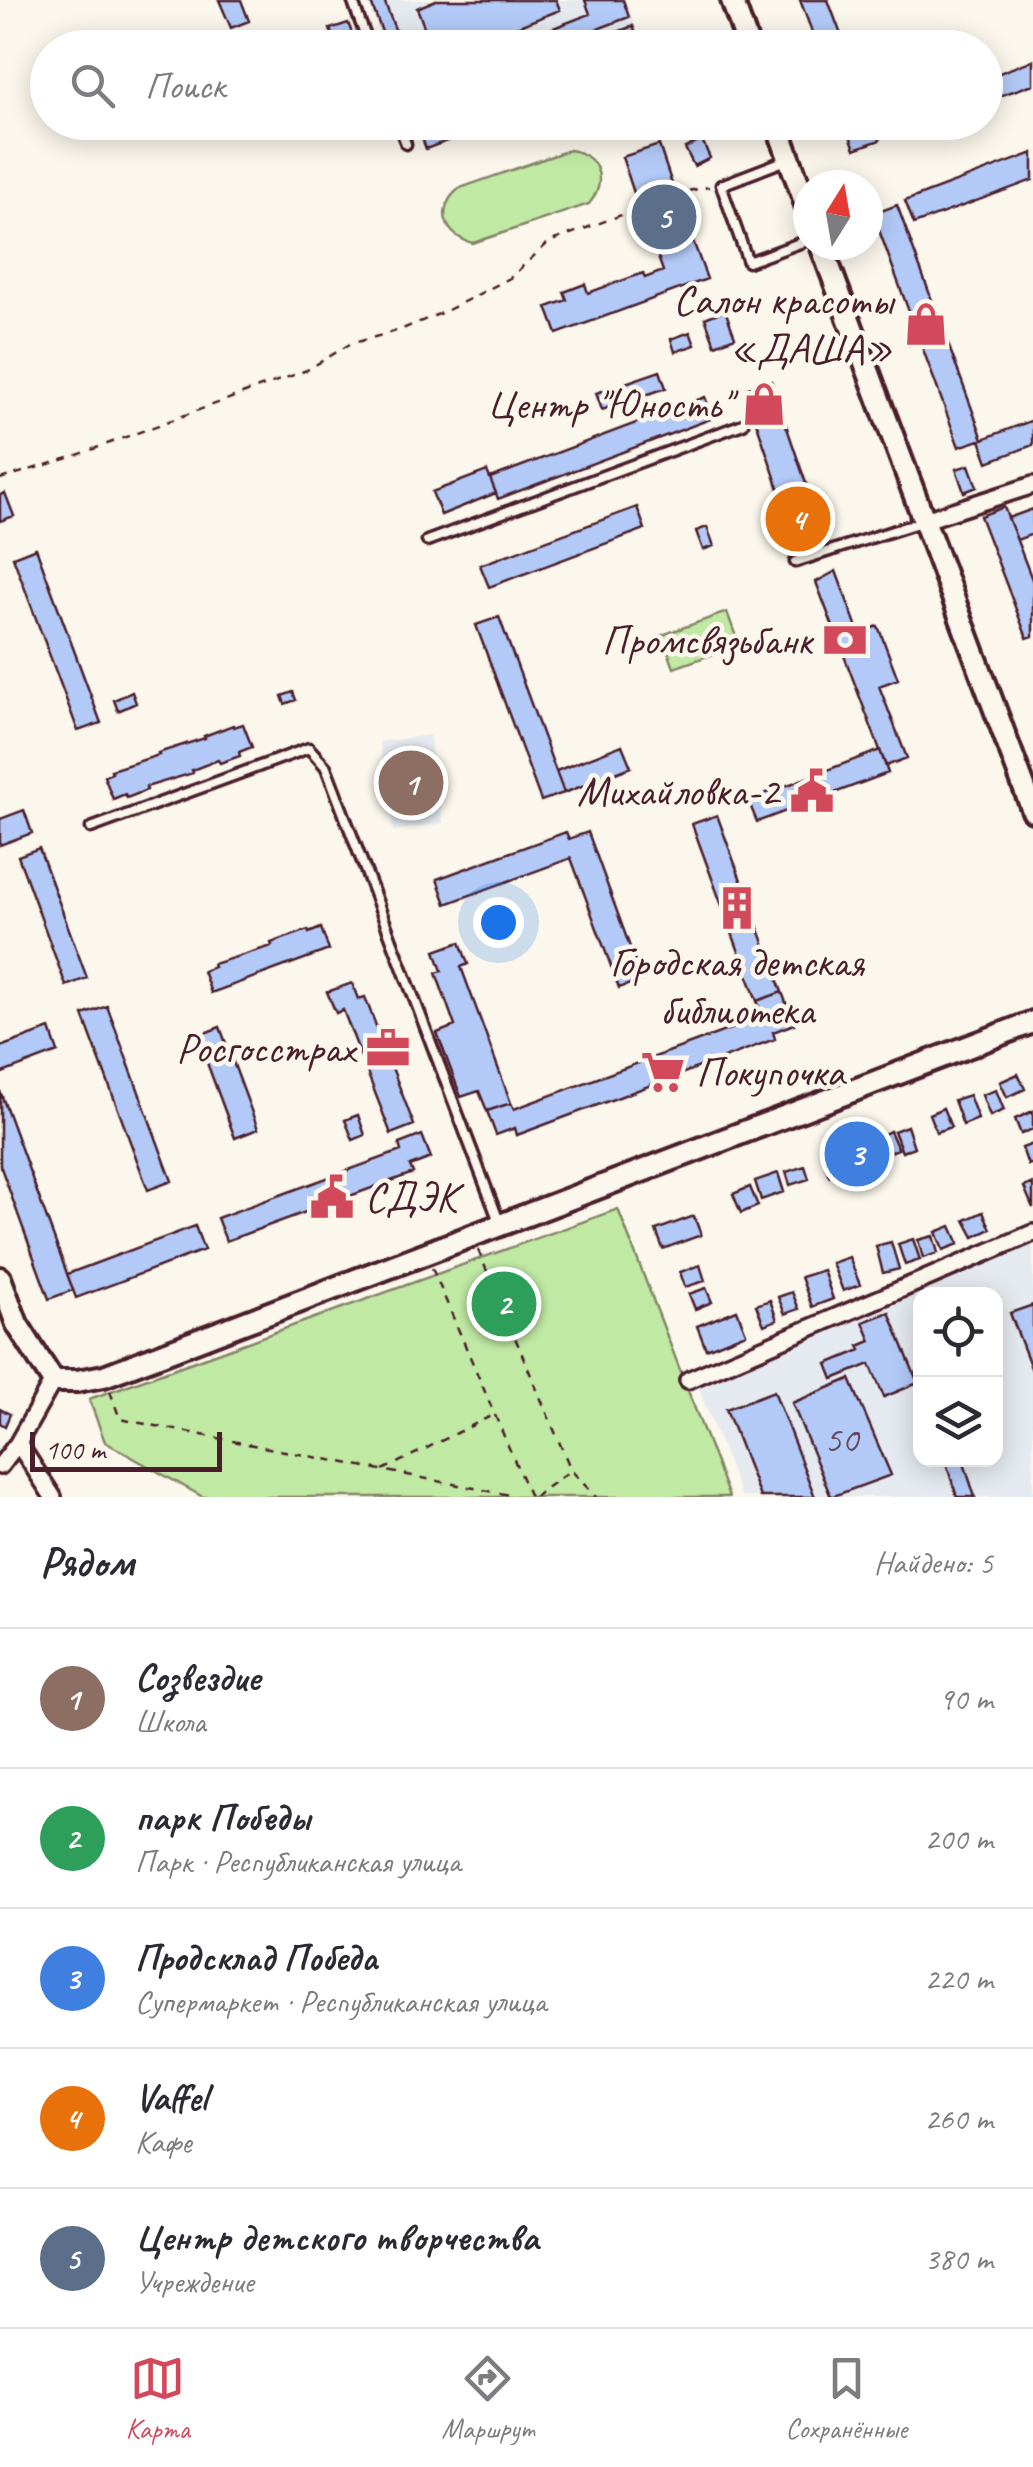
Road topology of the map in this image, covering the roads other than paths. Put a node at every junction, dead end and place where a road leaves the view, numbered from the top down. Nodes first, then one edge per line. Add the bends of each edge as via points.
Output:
1 (352, 0) edge
2 (732, 0) edge
3 (363, 30) edge
4 (743, 30) edge
5 (405, 140) edge
6 (782, 140) edge
7 (406, 144) dead end
8 (789, 160) junction
9 (793, 171) edge
10 (793, 246) edge
11 (827, 260) edge
12 (743, 424) dead end
13 (1033, 485) edge
14 (926, 520) junction
15 (427, 541) dead end
16 (795, 562) dead end
17 (1033, 812) edge
18 (91, 828) dead end
19 (1028, 1027) edge
20 (500, 1224) junction
21 (1033, 1233) edge
22 (0, 1278) edge
23 (8, 1327) edge
24 (688, 1380) dead end
25 (53, 1381) junction
26 (18, 1443) junction
27 (0, 1466) edge
28 (53, 1497) edge

1 - 3 lane
2 - 4 street
5 - 7 lane
6 - 8 street
8 - 9 street
8 - 10 lane via 721,185 748,262
11 - 14 street
12 - 15 lane
13 - 14 street
14 - 16 lane
14 - 17 street
18 - 20 lane via 309,748 326,767
19 - 20 street
20 - 25 street via 104,1376
21 - 24 street
22 - 23 street
23 - 25 street
25 - 26 street
26 - 27 street
26 - 28 street

